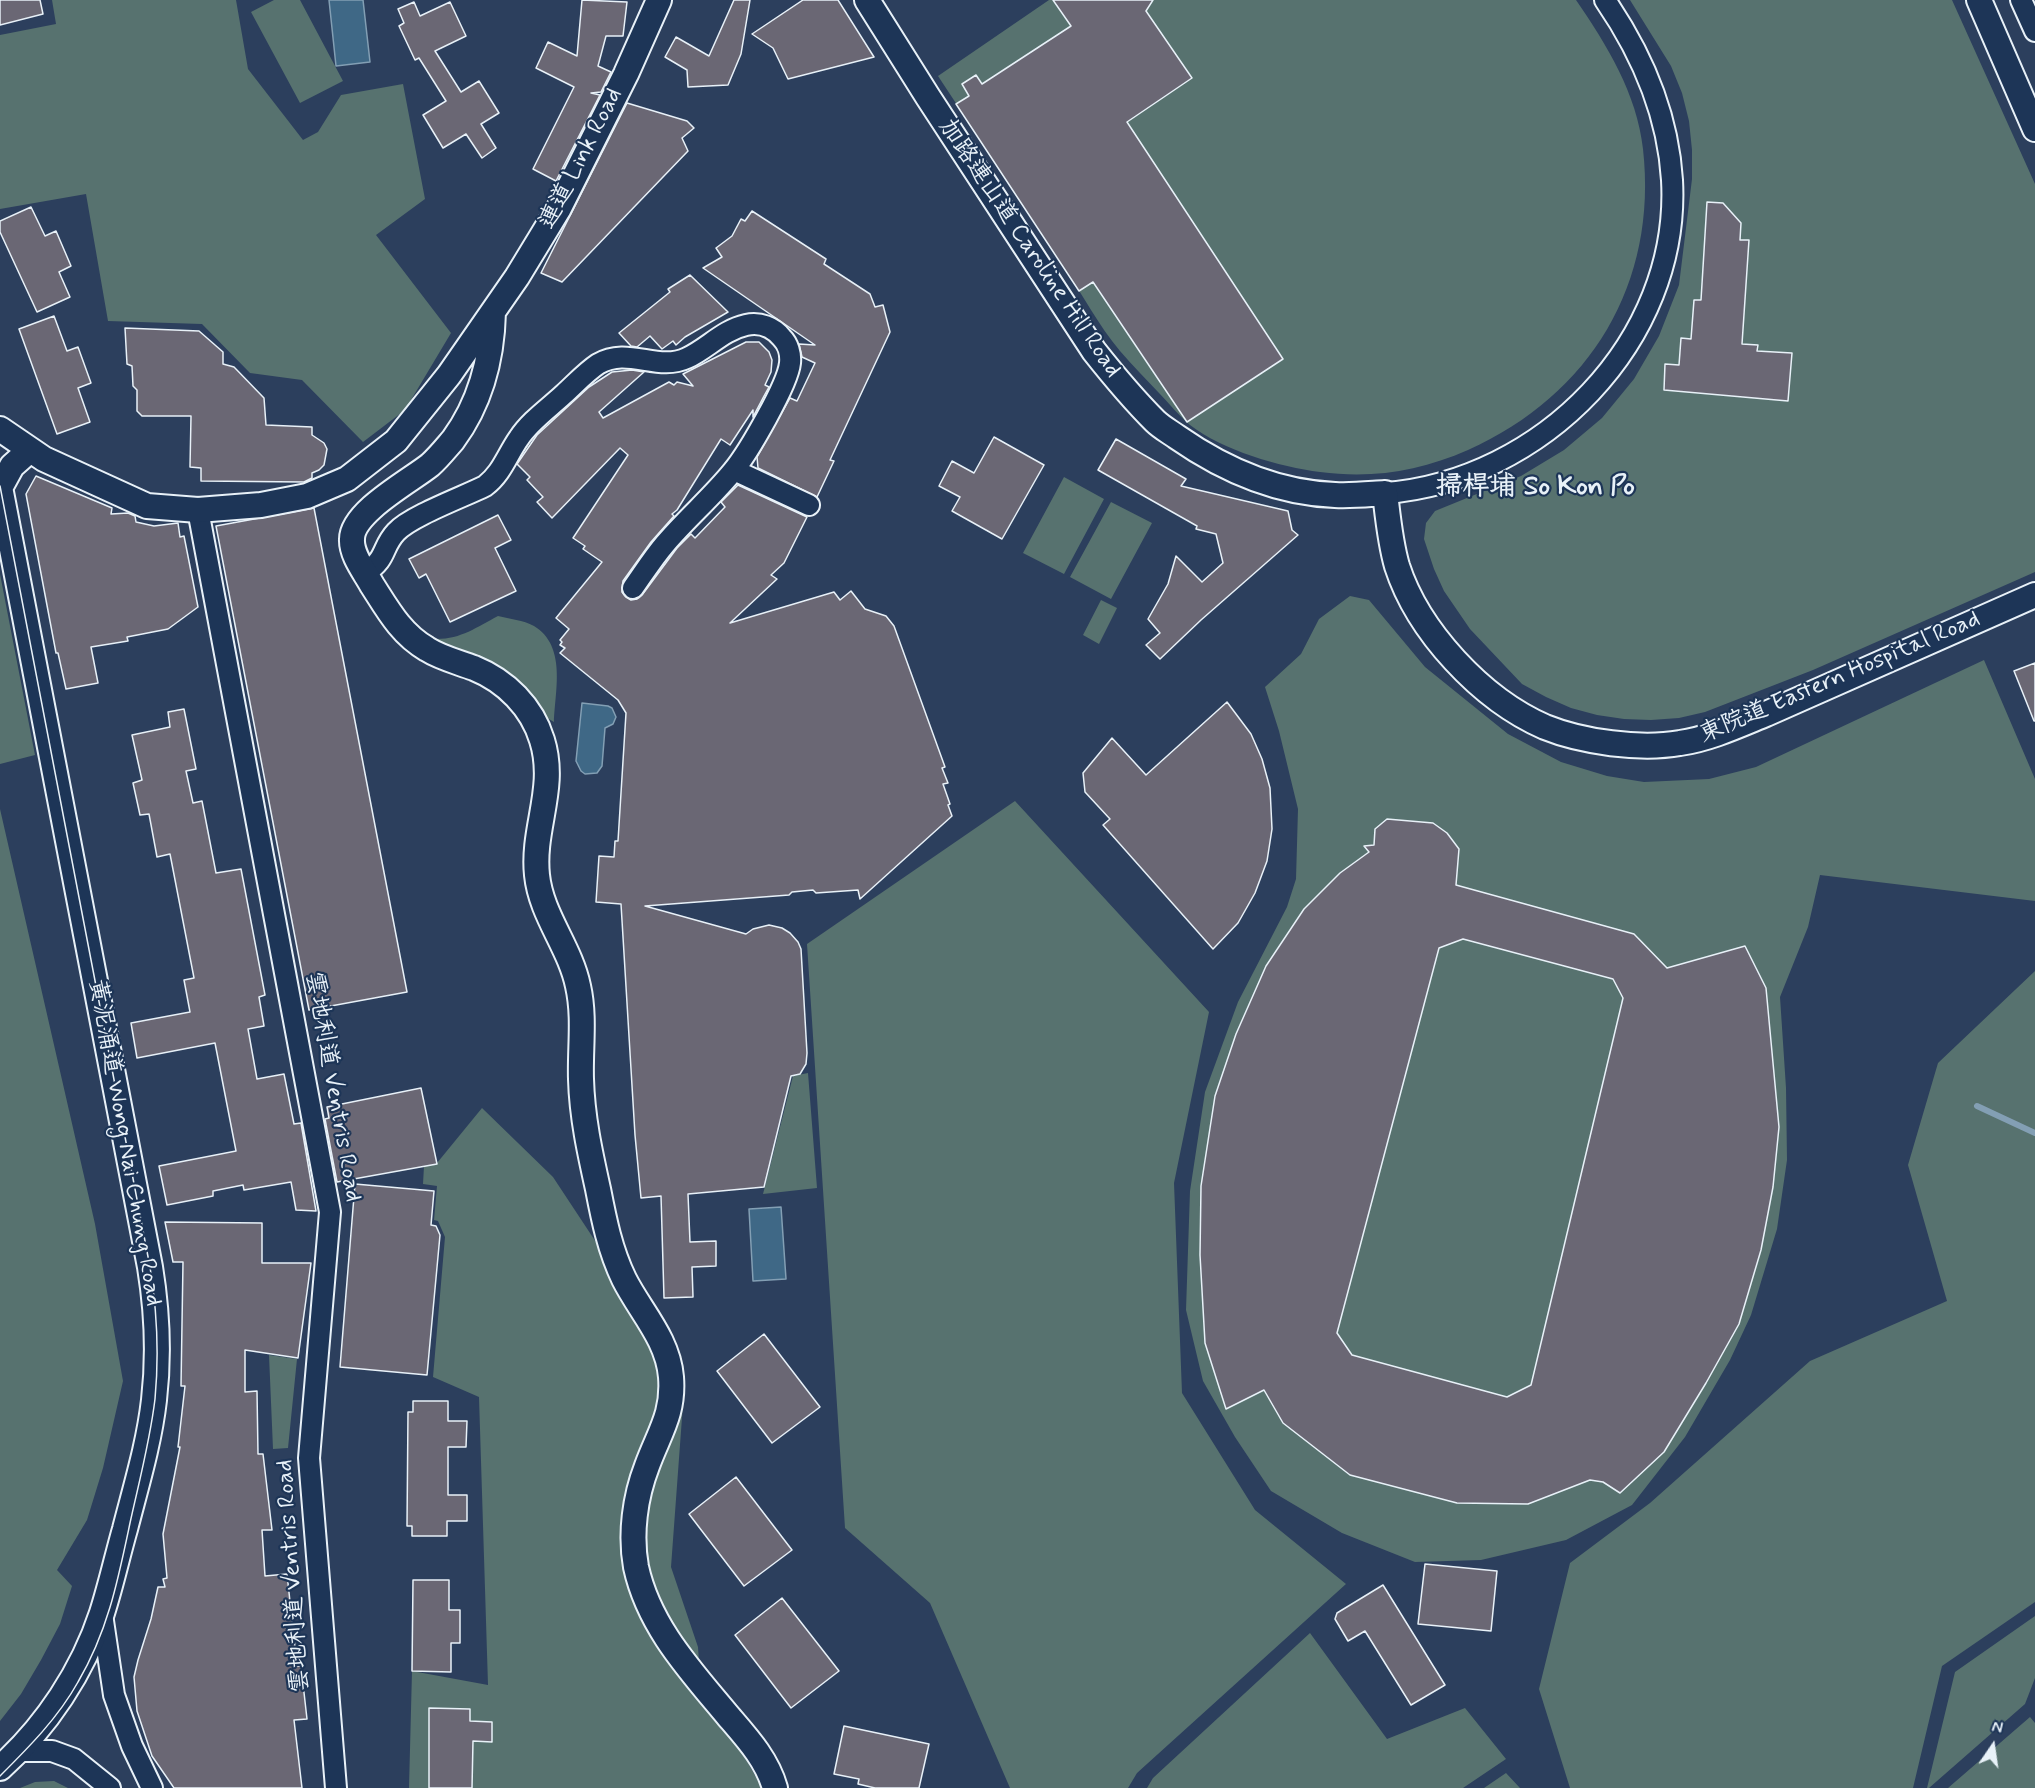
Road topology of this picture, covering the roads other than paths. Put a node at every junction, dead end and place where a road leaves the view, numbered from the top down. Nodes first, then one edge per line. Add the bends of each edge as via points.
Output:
1 (659, 0) edge
2 (867, 0) edge
3 (1605, 0) edge
4 (1979, 0) edge
5 (2021, 0) edge
6 (2035, 31) edge
7 (2035, 129) edge
8 (493, 312) junction
9 (0, 429) edge
10 (30, 450) junction
11 (734, 470) junction
12 (0, 488) edge
13 (1385, 494) junction
14 (809, 505) dead end
15 (198, 510) junction
16 (365, 573) junction
17 (633, 588) dead end
18 (2035, 595) edge
19 (102, 1614) junction
20 (20, 1750) junction
21 (0, 1768) edge
22 (110, 1788) edge
23 (152, 1788) edge
24 (336, 1788) edge
25 (775, 1788) edge

1 - 8 street, 連道 Link Road via 559,208
2 - 13 street, 加路連山道 Caroline Hill Road via 1094,351 1156,422 1226,467 1266,482 1301,492
3 - 13 street, 加路連山道 Caroline Hill Road via 1650,82 1669,156 1668,237 1644,314 1607,374 1588,397 1545,434 1461,478 1415,491
4 - 7 street
5 - 6 street
8 - 15 street, 連道 Link Road via 396,441 347,479 307,496 261,505
8 - 16 street via 488,367 467,419 433,463 356,525 351,538
9 - 10 street, 連道 Link Road
10 - 12 street via 12,466
10 - 15 street, 連道 Link Road via 147,506
11 - 14 street
11 - 16 street via 763,424 790,364 785,341 772,329 755,324 732,330 677,362 623,356 601,362 531,424 494,479 407,523 395,533 377,565
11 - 17 street via 663,546
12 - 19 street, 黃泥涌道 Wong Nai Chung Road via 152,1281 156,1358 152,1420
13 - 18 street, 東院道 Eastern Hospital Road via 1397,566 1428,628 1445,650 1497,698 1526,717 1593,740 1665,745 1709,735 1766,714
15 - 24 street, 雲地利道 Ventris Road via 330,1212 309,1458
16 - 25 street via 393,620 416,642 482,672 522,704 543,745 548,771 537,840 537,881 579,991 582,1100 590,1150 614,1257 664,1347 670,1367 670,1412 648,1463 636,1510 637,1571 659,1628 759,1755
19 - 20 street, 黃泥涌道 Wong Nai Chung Road via 66,1689
19 - 23 street via 114,1695
20 - 21 street, 黃泥涌道 Wong Nai Chung Road
20 - 22 street via 52,1751 74,1759

